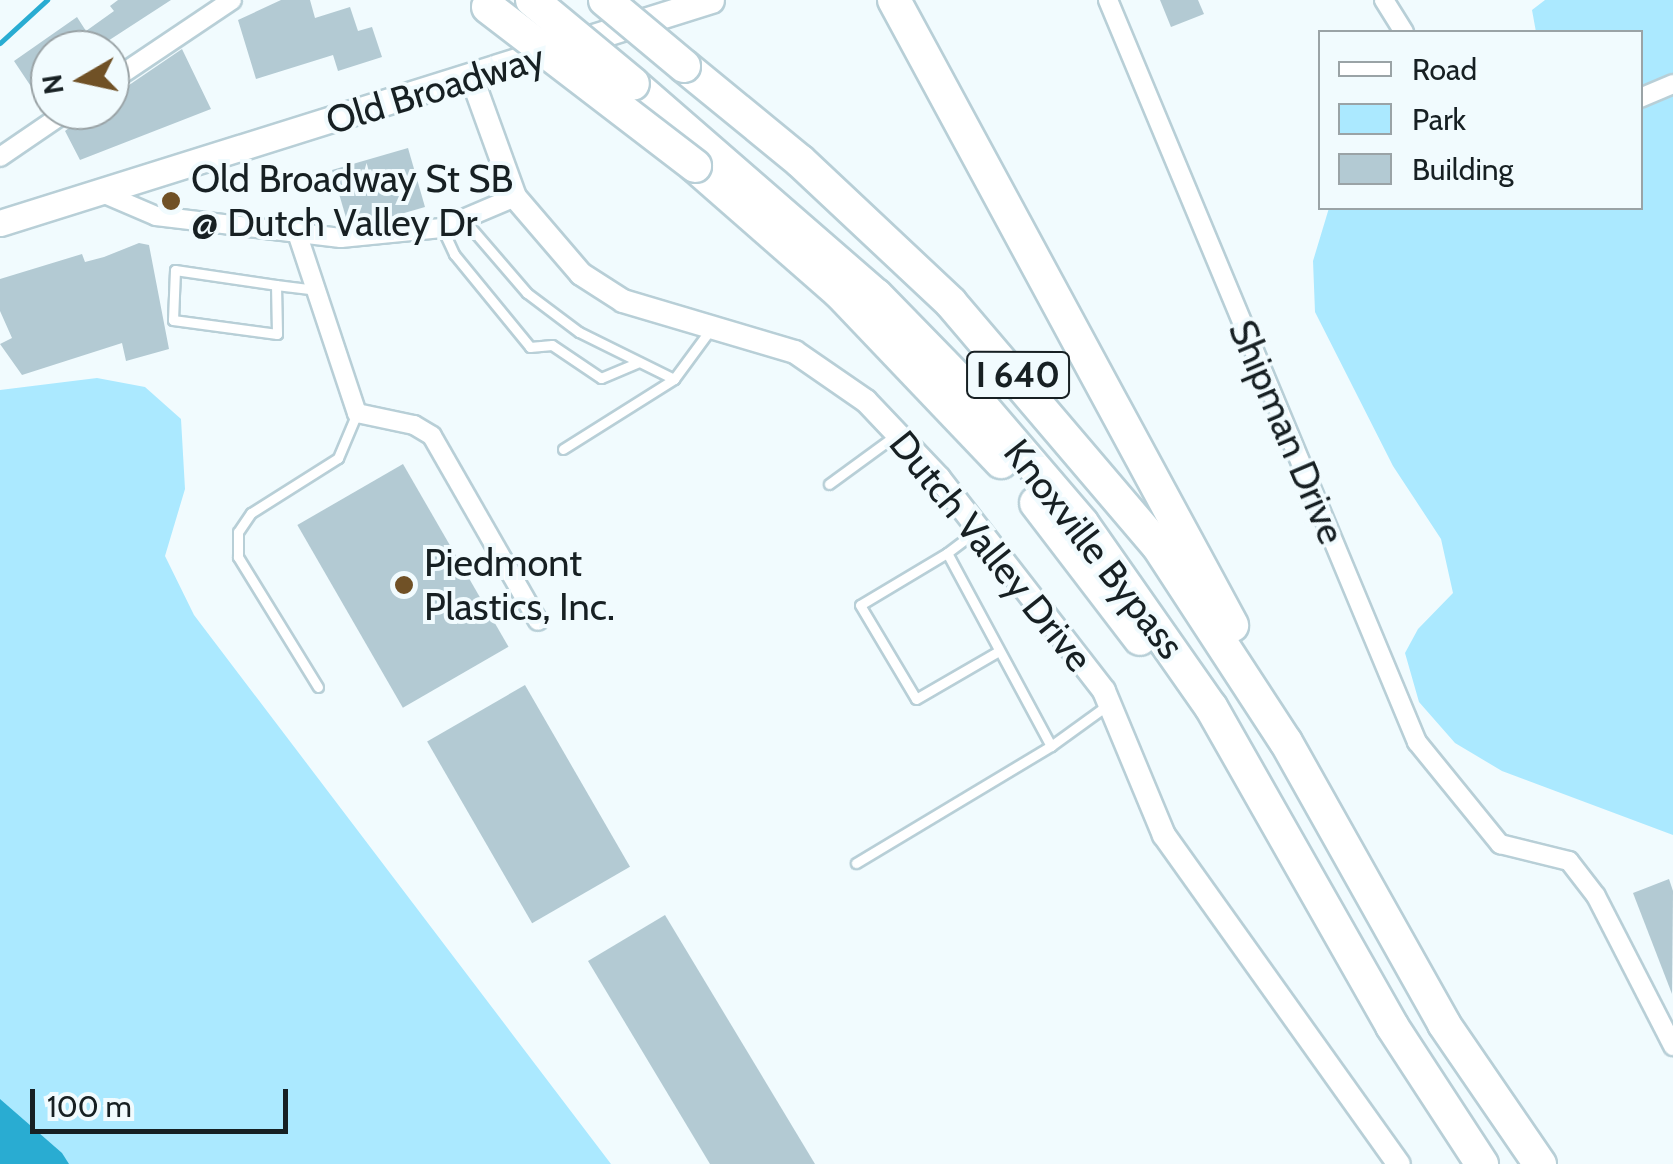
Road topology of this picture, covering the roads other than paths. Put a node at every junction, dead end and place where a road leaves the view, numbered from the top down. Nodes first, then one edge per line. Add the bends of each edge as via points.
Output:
1 (232, 0) edge
2 (532, 0) edge
3 (605, 0) edge
4 (712, 0) edge
5 (894, 0) edge
6 (1108, 0) edge
7 (1384, 0) edge
8 (483, 4) edge
9 (1403, 30) edge
10 (130, 69) edge
11 (472, 78) junction
12 (1673, 84) edge
13 (1643, 97) edge
14 (39, 130) edge
15 (0, 156) edge
16 (100, 192) junction
17 (516, 197) junction
18 (0, 220) edge
19 (465, 221) junction
20 (442, 228) junction
21 (298, 236) junction
22 (276, 285) junction
23 (314, 290) junction
24 (713, 325) junction
25 (639, 362) junction
26 (674, 378) junction
27 (357, 413) junction
28 (898, 434) junction
29 (562, 449) dead end
30 (829, 484) dead end
31 (980, 528) junction
32 (947, 553) junction
33 (538, 621) dead end
34 (997, 652) junction
35 (318, 688) dead end
36 (1109, 704) junction
37 (1286, 742) junction
38 (1051, 746) junction
39 (856, 863) dead end
40 (1673, 1046) edge
41 (1399, 1164) edge
42 (1460, 1164) edge
43 (1482, 1164) edge
44 (1540, 1164) edge

1 - 10 street
2 - 43 highway, Knoxville Bypass / I 640, bridge via 876,295 1082,523 1211,708 1392,1026
3 - 37 highway, Knoxville Bypass / I 640, bridge via 873,227 1002,356 1158,546
4 - 11 main road, Old Broadway
5 - 37 highway via 1202,562
6 - 40 street, Shipman Drive via 1418,742 1500,844 1570,861 1596,896
7 - 9 street
8 - 42 highway, bridge via 696,166 839,292 1054,524 1174,684 1352,994
11 - 16 main road, Old Broadway
11 - 17 street, Dutch Valley Drive
12 - 13 street
14 - 15 street
16 - 18 main road, Old Broadway
16 - 21 street via 156,216
17 - 19 street
17 - 24 street, Dutch Valley Drive via 581,274 623,300
19 - 20 street
19 - 25 lane via 526,293 580,332
20 - 21 street
20 - 25 lane via 454,254 530,347 552,345 601,378
21 - 23 street
22 - 22 lane via 175,270 173,320 277,334
22 - 23 lane
23 - 27 street
24 - 26 lane
24 - 28 street, Dutch Valley Drive via 795,352 832,372
25 - 26 lane
26 - 29 lane
27 - 33 street via 414,425 432,436
27 - 35 lane via 338,458 251,513 238,532 238,557
28 - 30 lane
28 - 31 street, Dutch Valley Drive
31 - 32 lane
31 - 36 street, Dutch Valley Drive
32 - 34 lane
32 - 34 lane via 860,605 916,699
34 - 38 lane
36 - 38 lane
36 - 41 street, Dutch Valley Drive via 1164,836
37 - 44 highway, Knoxville Bypass / I 640 via 1444,1024
38 - 39 lane

